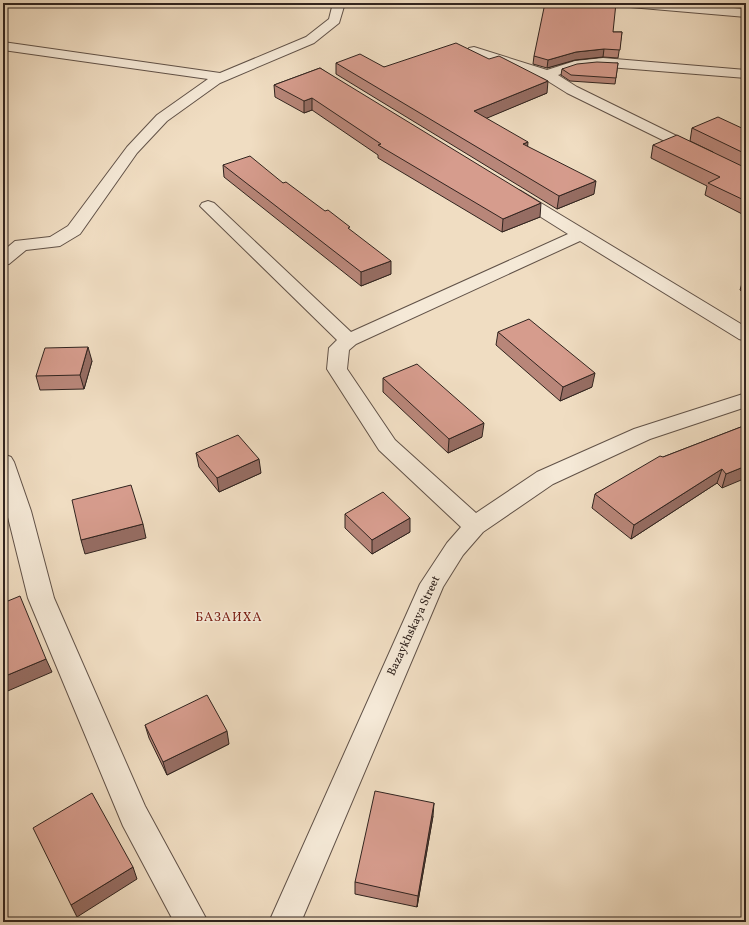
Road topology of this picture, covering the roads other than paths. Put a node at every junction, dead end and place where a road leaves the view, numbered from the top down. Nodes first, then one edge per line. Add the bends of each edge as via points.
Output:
1 (339, 3) edge
2 (630, 3) edge
3 (746, 12) edge
4 (3, 46) edge
5 (474, 51) edge
6 (746, 74) edge
7 (548, 75) junction
8 (221, 77) junction
9 (746, 176) edge
10 (501, 185) edge
11 (208, 206) dead end
12 (581, 234) junction
13 (3, 260) edge
14 (746, 336) edge
15 (349, 340) junction
16 (746, 400) edge
17 (3, 462) edge
18 (474, 526) junction
19 (192, 922) edge
20 (285, 922) edge

1 - 8 street via 334,20 310,40
2 - 3 street
4 - 8 street
5 - 7 street
6 - 7 street via 584,62
7 - 9 street via 572,90
8 - 13 street via 162,118 132,150 74,230 54,242 21,245
10 - 12 street
11 - 15 street
12 - 14 street
12 - 15 street
15 - 18 street via 339,348 338,368 387,445
16 - 18 street, Bazaykhskaya Street via 642,434 546,478
17 - 19 street via 19,511 41,598 134,816
18 - 20 street, Bazaykhskaya Street via 432,584

